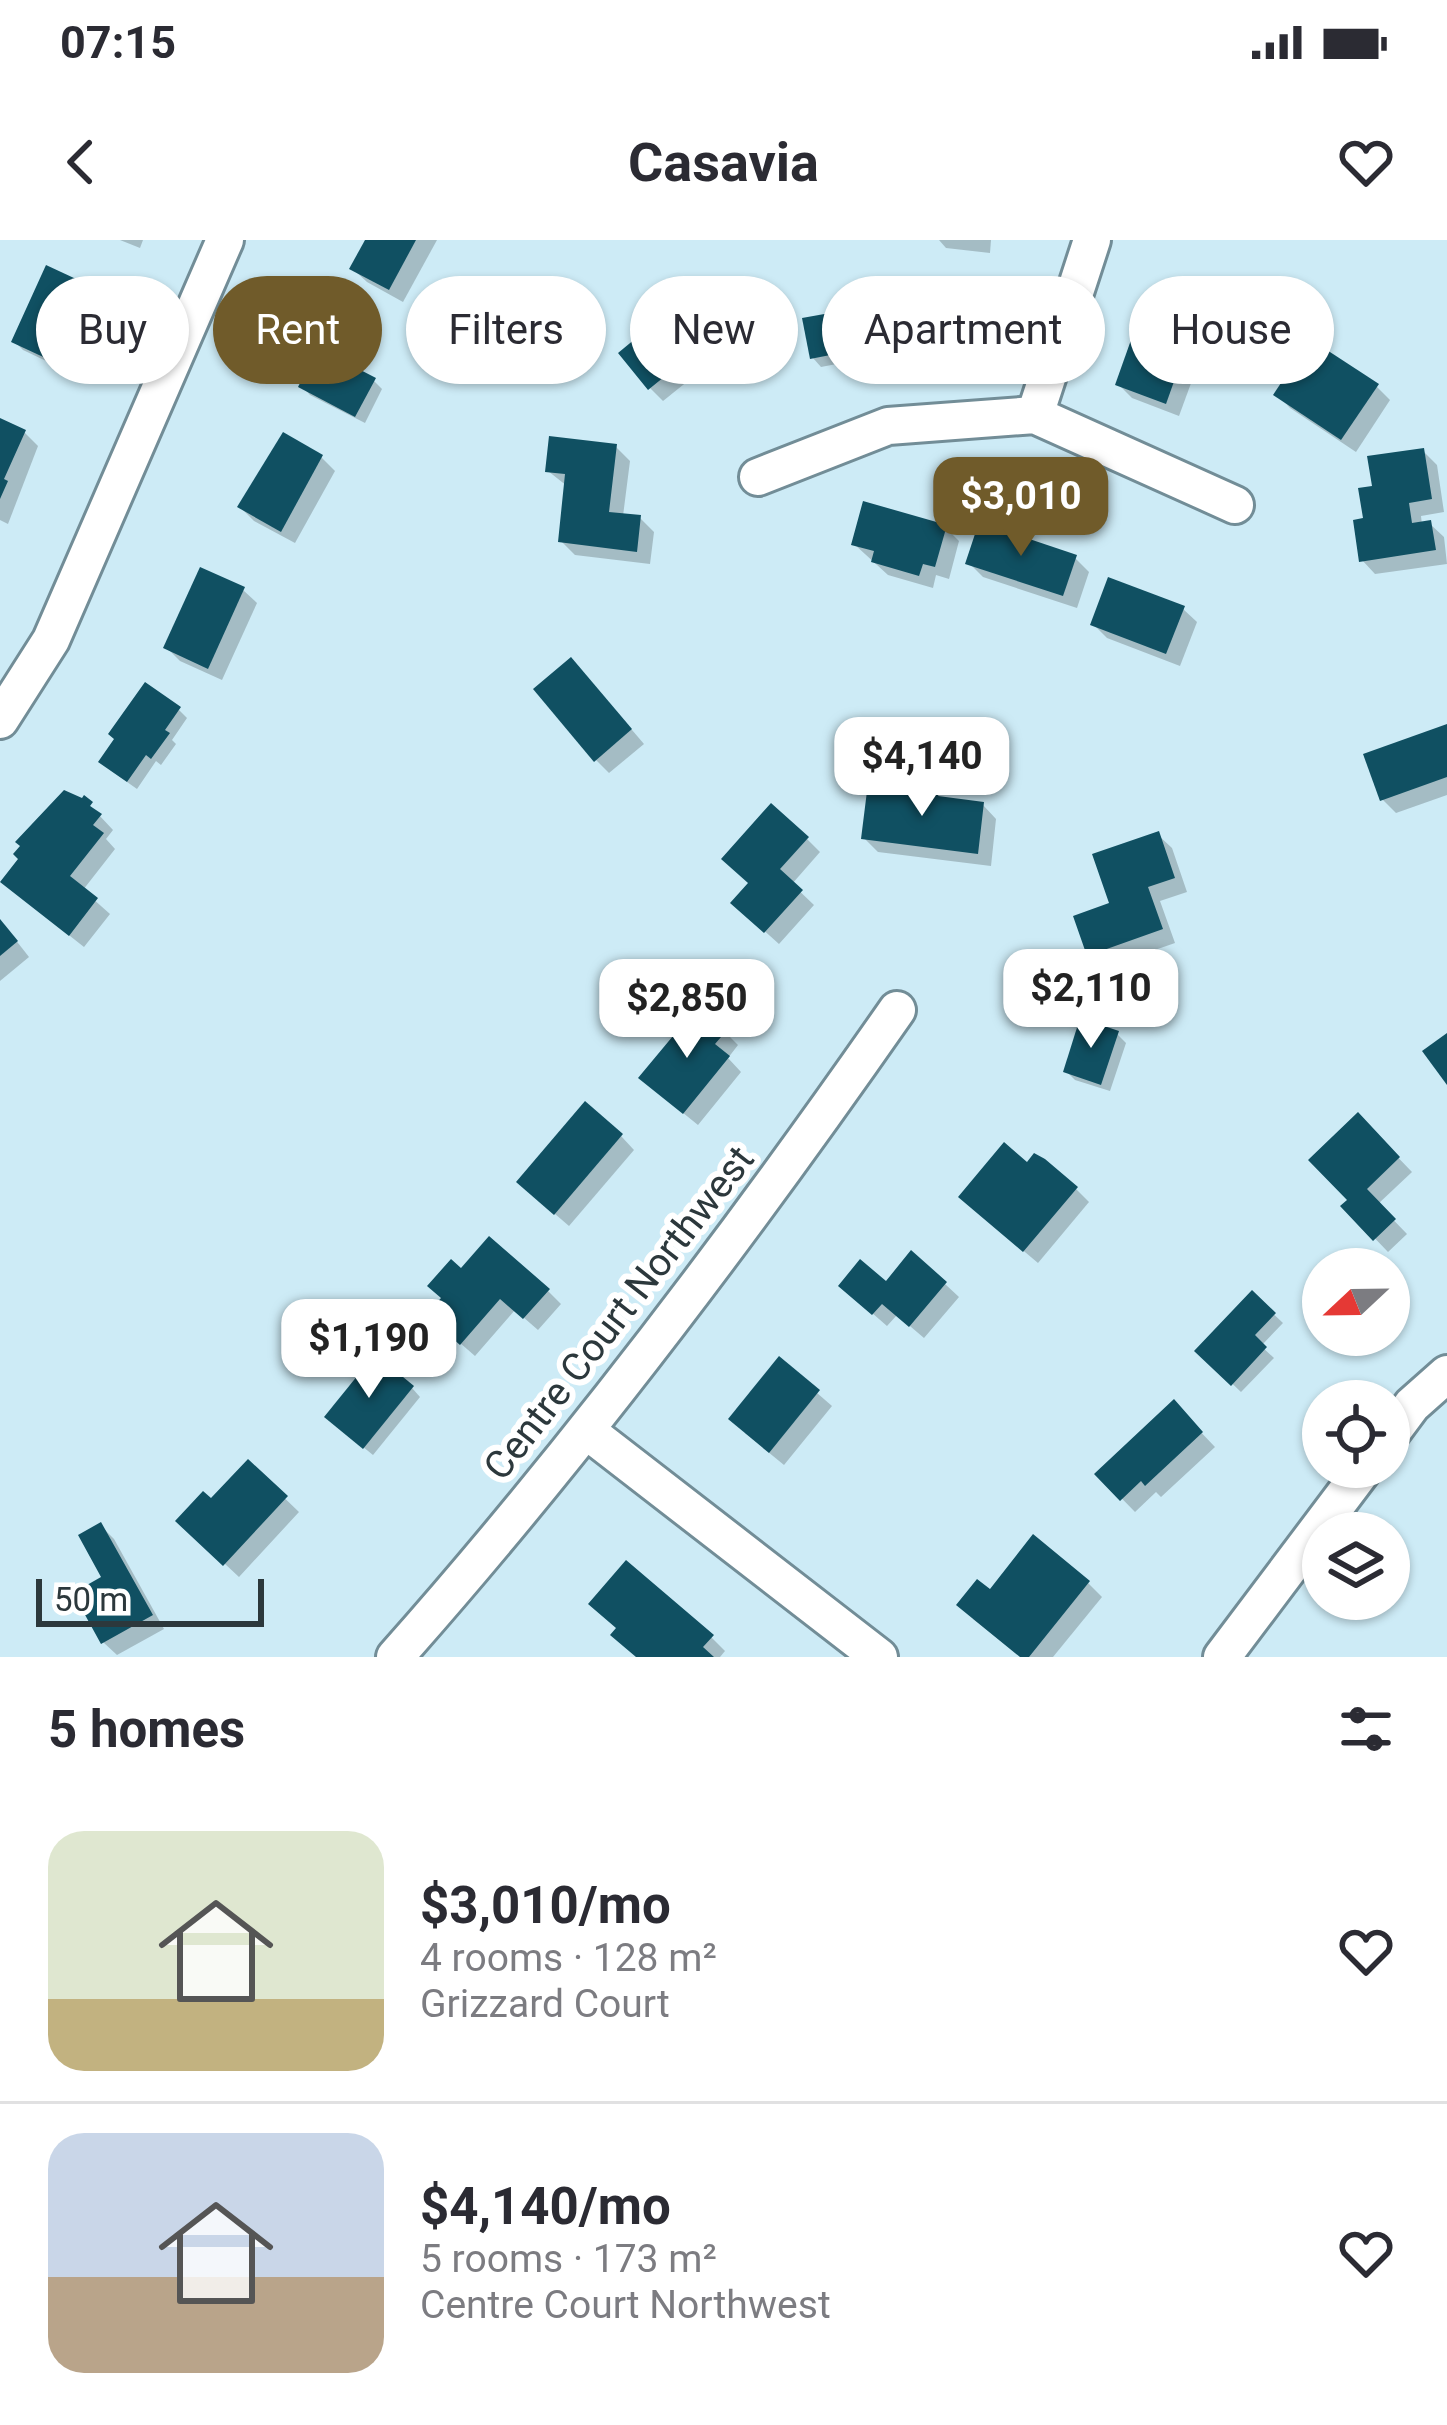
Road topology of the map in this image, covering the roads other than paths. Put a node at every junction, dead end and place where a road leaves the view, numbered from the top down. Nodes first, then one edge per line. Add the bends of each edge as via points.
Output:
1 (225, 240) edge
2 (1092, 240) edge
3 (1035, 416) junction
4 (758, 477) dead end
5 (1235, 505) dead end
6 (0, 720) edge
7 (897, 1010) dead end
8 (1447, 1374) edge
9 (1410, 1408) edge
10 (587, 1431) junction
11 (1349, 1488) edge
12 (395, 1657) edge
13 (880, 1657) edge
14 (1222, 1657) edge

1 - 6 street via 51,640
2 - 3 street
3 - 4 street via 888,426
3 - 5 street
7 - 10 street, Centre Court Northwest
8 - 9 street
10 - 12 street, Centre Court Northwest
10 - 13 street
11 - 14 street

